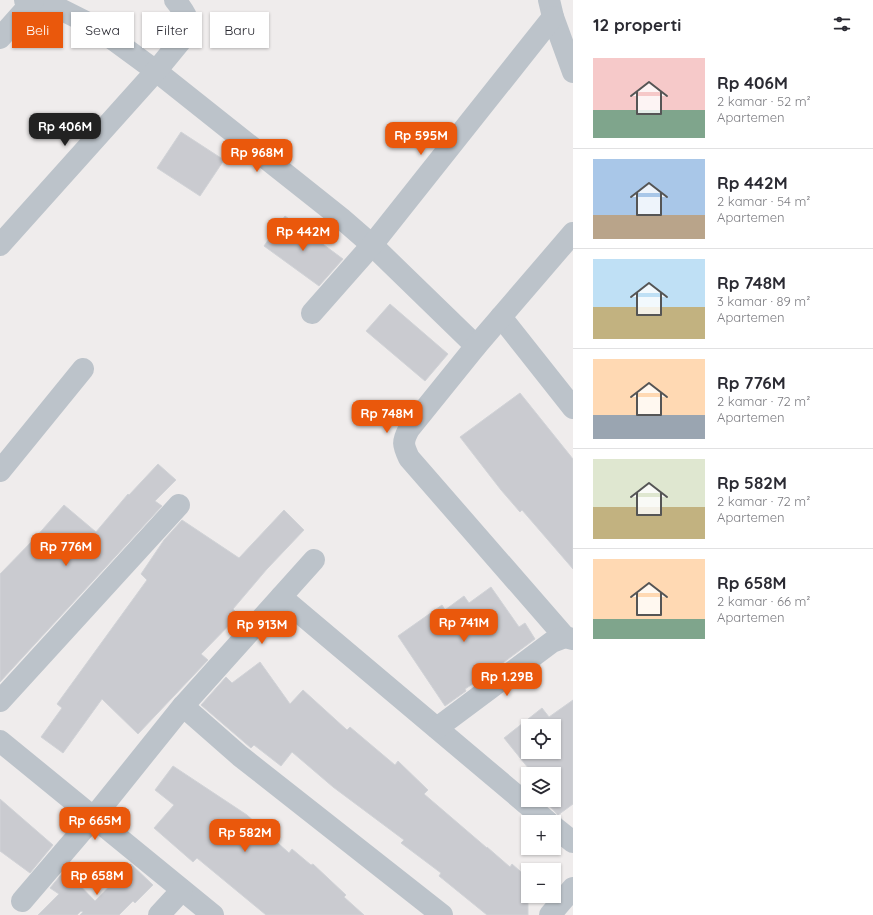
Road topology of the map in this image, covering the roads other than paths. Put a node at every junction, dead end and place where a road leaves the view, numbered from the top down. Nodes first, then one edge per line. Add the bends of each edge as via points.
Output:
1 (31, 0) edge
2 (175, 0) edge
3 (551, 9) edge
4 (0, 38) edge
5 (156, 72) junction
6 (573, 72) edge
7 (573, 233) edge
8 (0, 245) edge
9 (372, 245) junction
10 (312, 313) dead end
11 (501, 317) junction
12 (476, 346) junction
13 (82, 369) dead end
14 (573, 408) edge
15 (0, 471) edge
16 (179, 506) dead end
17 (314, 560) dead end
18 (281, 597) junction
19 (569, 638) edge
20 (0, 701) edge
21 (183, 706) junction
22 (438, 728) junction
23 (0, 741) edge
24 (540, 815) edge
25 (93, 818) junction
26 (561, 833) edge
27 (573, 842) edge
28 (573, 888) edge
29 (182, 890) junction
30 (22, 901) dead end
31 (159, 915) edge
32 (213, 915) edge
33 (442, 915) edge
34 (550, 915) edge

1 - 4 street
1 - 5 street via 58,8 96,27
2 - 5 street via 186,16 188,32
3 - 6 street
3 - 9 street
5 - 8 street
5 - 9 street
7 - 11 street
9 - 10 street
9 - 12 street
11 - 12 street
11 - 14 street
12 - 19 street via 409,429 404,439 404,447 409,458
13 - 15 street
16 - 20 street
17 - 18 street
18 - 21 street
18 - 22 street
19 - 22 street via 552,642
21 - 25 street
21 - 33 street via 240,756
22 - 24 street
23 - 25 street
25 - 29 street
25 - 30 street
26 - 27 street
28 - 34 street
29 - 31 street
29 - 32 street

